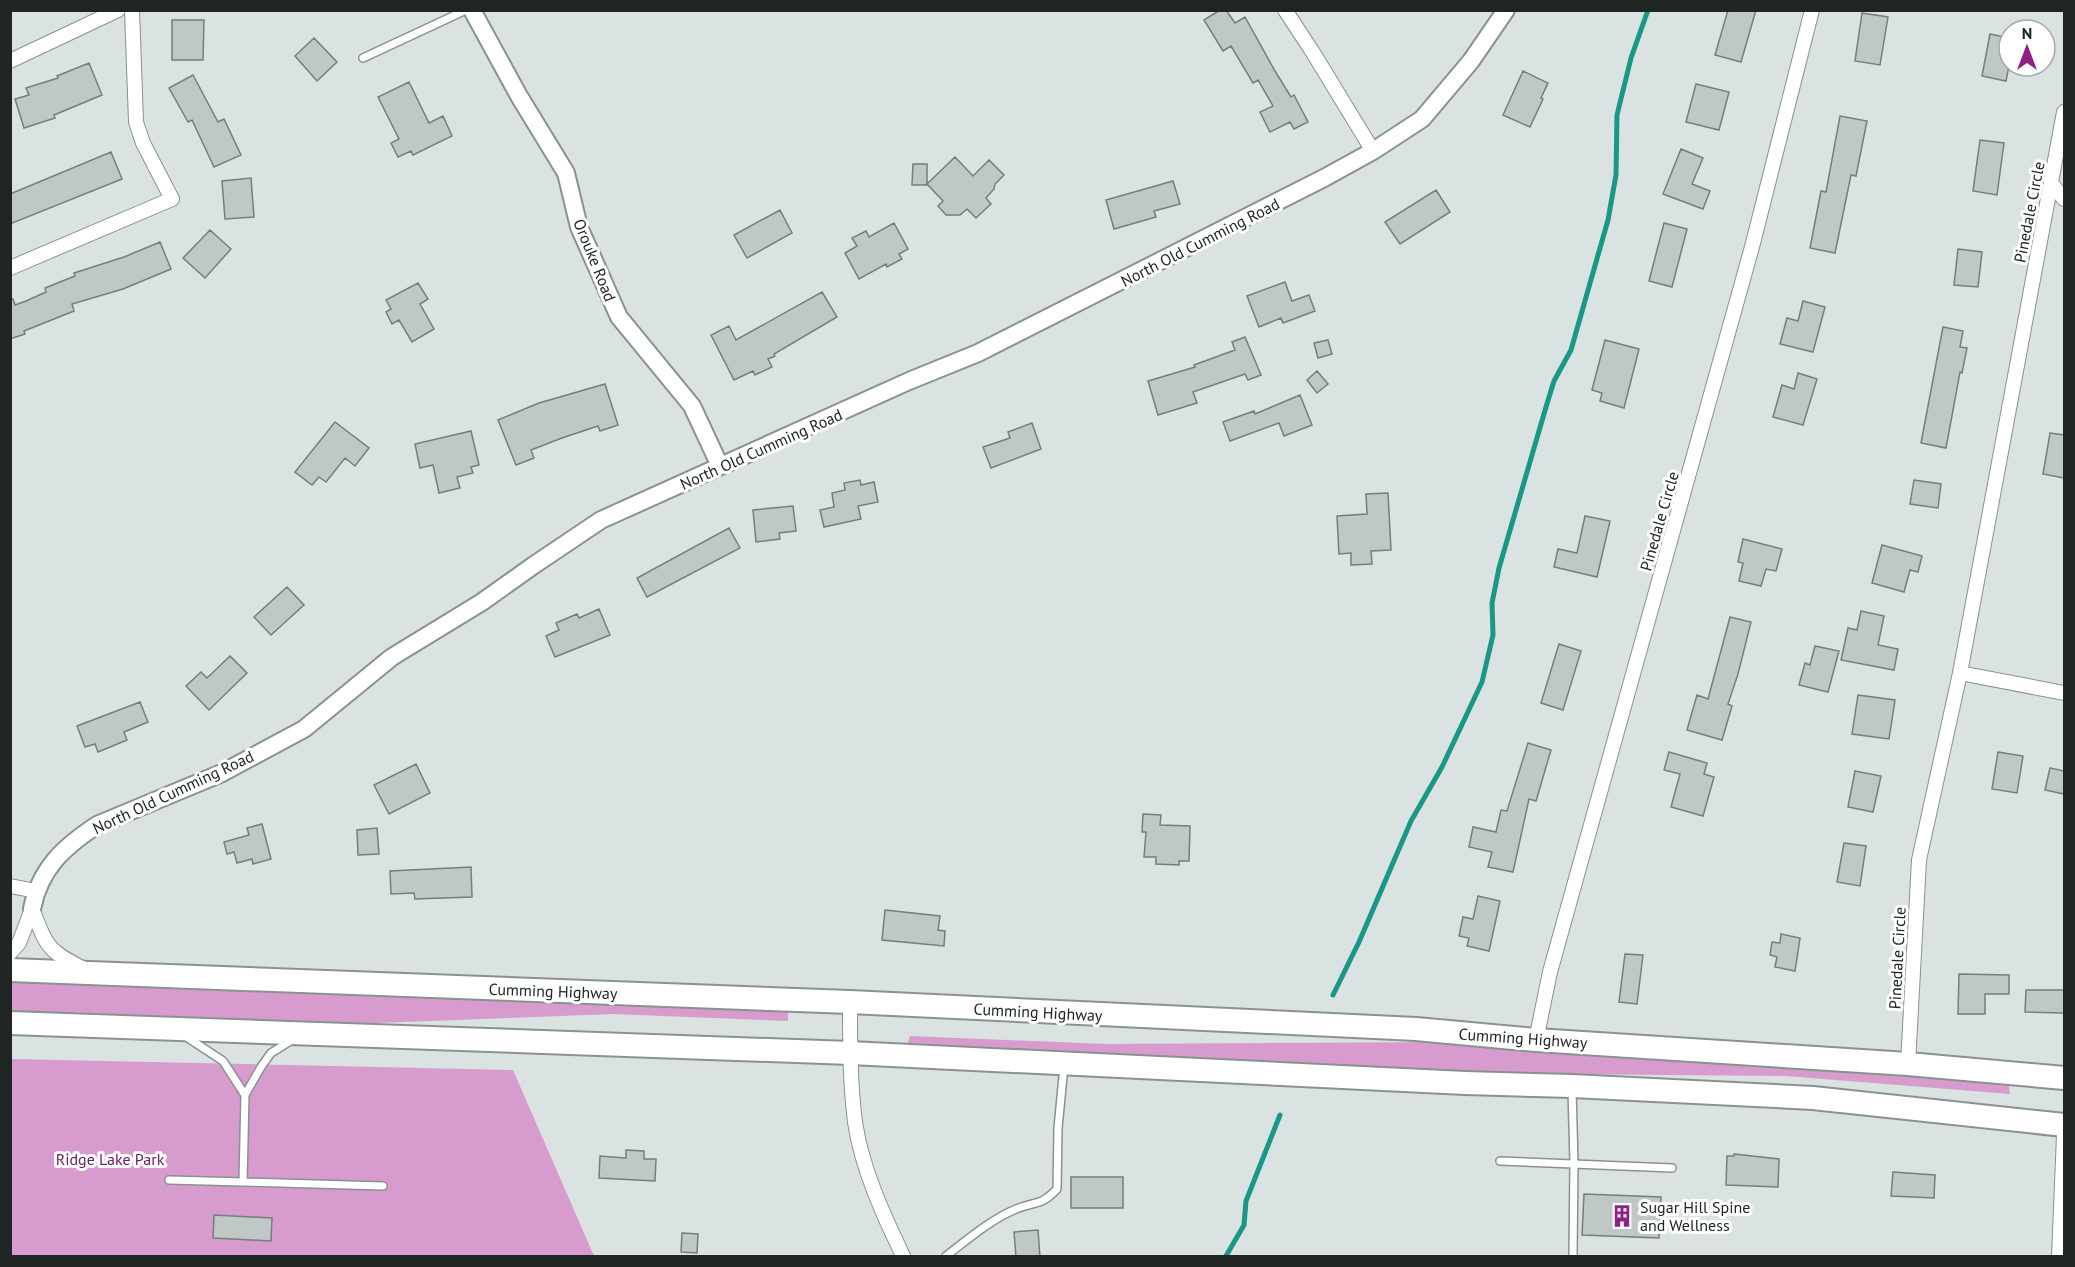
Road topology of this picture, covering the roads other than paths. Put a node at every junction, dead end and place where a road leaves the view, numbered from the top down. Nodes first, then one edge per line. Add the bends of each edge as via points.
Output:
1 (118, 10) edge
2 (132, 10) edge
3 (466, 10) edge
4 (472, 10) edge
5 (1285, 10) edge
6 (1506, 10) edge
7 (1812, 10) edge
8 (363, 58) dead end
9 (10, 61) edge
10 (2064, 112) edge
11 (1373, 150) junction
12 (2051, 183) junction
13 (2064, 199) edge
14 (10, 268) edge
15 (720, 466) junction
16 (1960, 673) junction
17 (2064, 693) edge
18 (10, 886) edge
19 (36, 891) junction
20 (32, 909) junction
21 (10, 953) edge
22 (10, 970) edge
23 (90, 972) junction
24 (850, 1002) junction
25 (10, 1023) edge
26 (172, 1029) junction
27 (302, 1034) junction
28 (1536, 1040) junction
29 (850, 1053) junction
30 (1064, 1063) junction
31 (1908, 1064) junction
32 (2064, 1078) edge
33 (1572, 1086) junction
34 (245, 1095) junction
35 (2064, 1125) edge
36 (2064, 1135) edge
37 (1500, 1161) dead end
38 (1574, 1163) junction
39 (1672, 1168) dead end
40 (169, 1180) dead end
41 (243, 1182) junction
42 (383, 1186) dead end
43 (903, 1257) edge
44 (946, 1257) edge
45 (1573, 1257) edge
46 (2059, 1257) edge

1 - 9 street
2 - 14 street via 136,122 172,199
3 - 8 lane
4 - 15 street, Orouke Road via 566,173 579,227 619,317 692,406
5 - 11 street
6 - 11 street, North Old Cumming Road via 1422,119
7 - 28 street, Pinedale Circle via 1752,247 1550,972
10 - 12 street, Pinedale Circle
11 - 15 street, North Old Cumming Road via 978,353
12 - 13 street
12 - 16 street, Pinedale Circle
15 - 19 street, North Old Cumming Road via 601,520 482,602 392,657 304,729 222,773 97,825 57,857
16 - 17 street
16 - 31 street, Pinedale Circle via 1919,861
18 - 19 street
19 - 20 street, North Old Cumming Road
20 - 21 street, North Old Cumming Road via 19,943
20 - 23 street via 45,942 56,954
22 - 23 highway, Cumming Highway
23 - 24 highway, Cumming Highway
24 - 28 highway, Cumming Highway via 1416,1029
24 - 29 street
25 - 26 highway
26 - 27 highway
26 - 34 lane via 223,1061
27 - 29 highway
27 - 34 lane via 271,1053
28 - 31 highway, Cumming Highway
29 - 30 highway
29 - 43 street via 856,1124 867,1171
30 - 33 highway
30 - 44 lane via 1057,1189 1047,1200 1016,1209 981,1228
31 - 32 highway, Cumming Highway
33 - 35 highway via 1813,1098
33 - 38 lane
34 - 41 lane
36 - 46 street
37 - 38 lane
38 - 39 lane
38 - 45 lane
40 - 41 lane
41 - 42 lane

